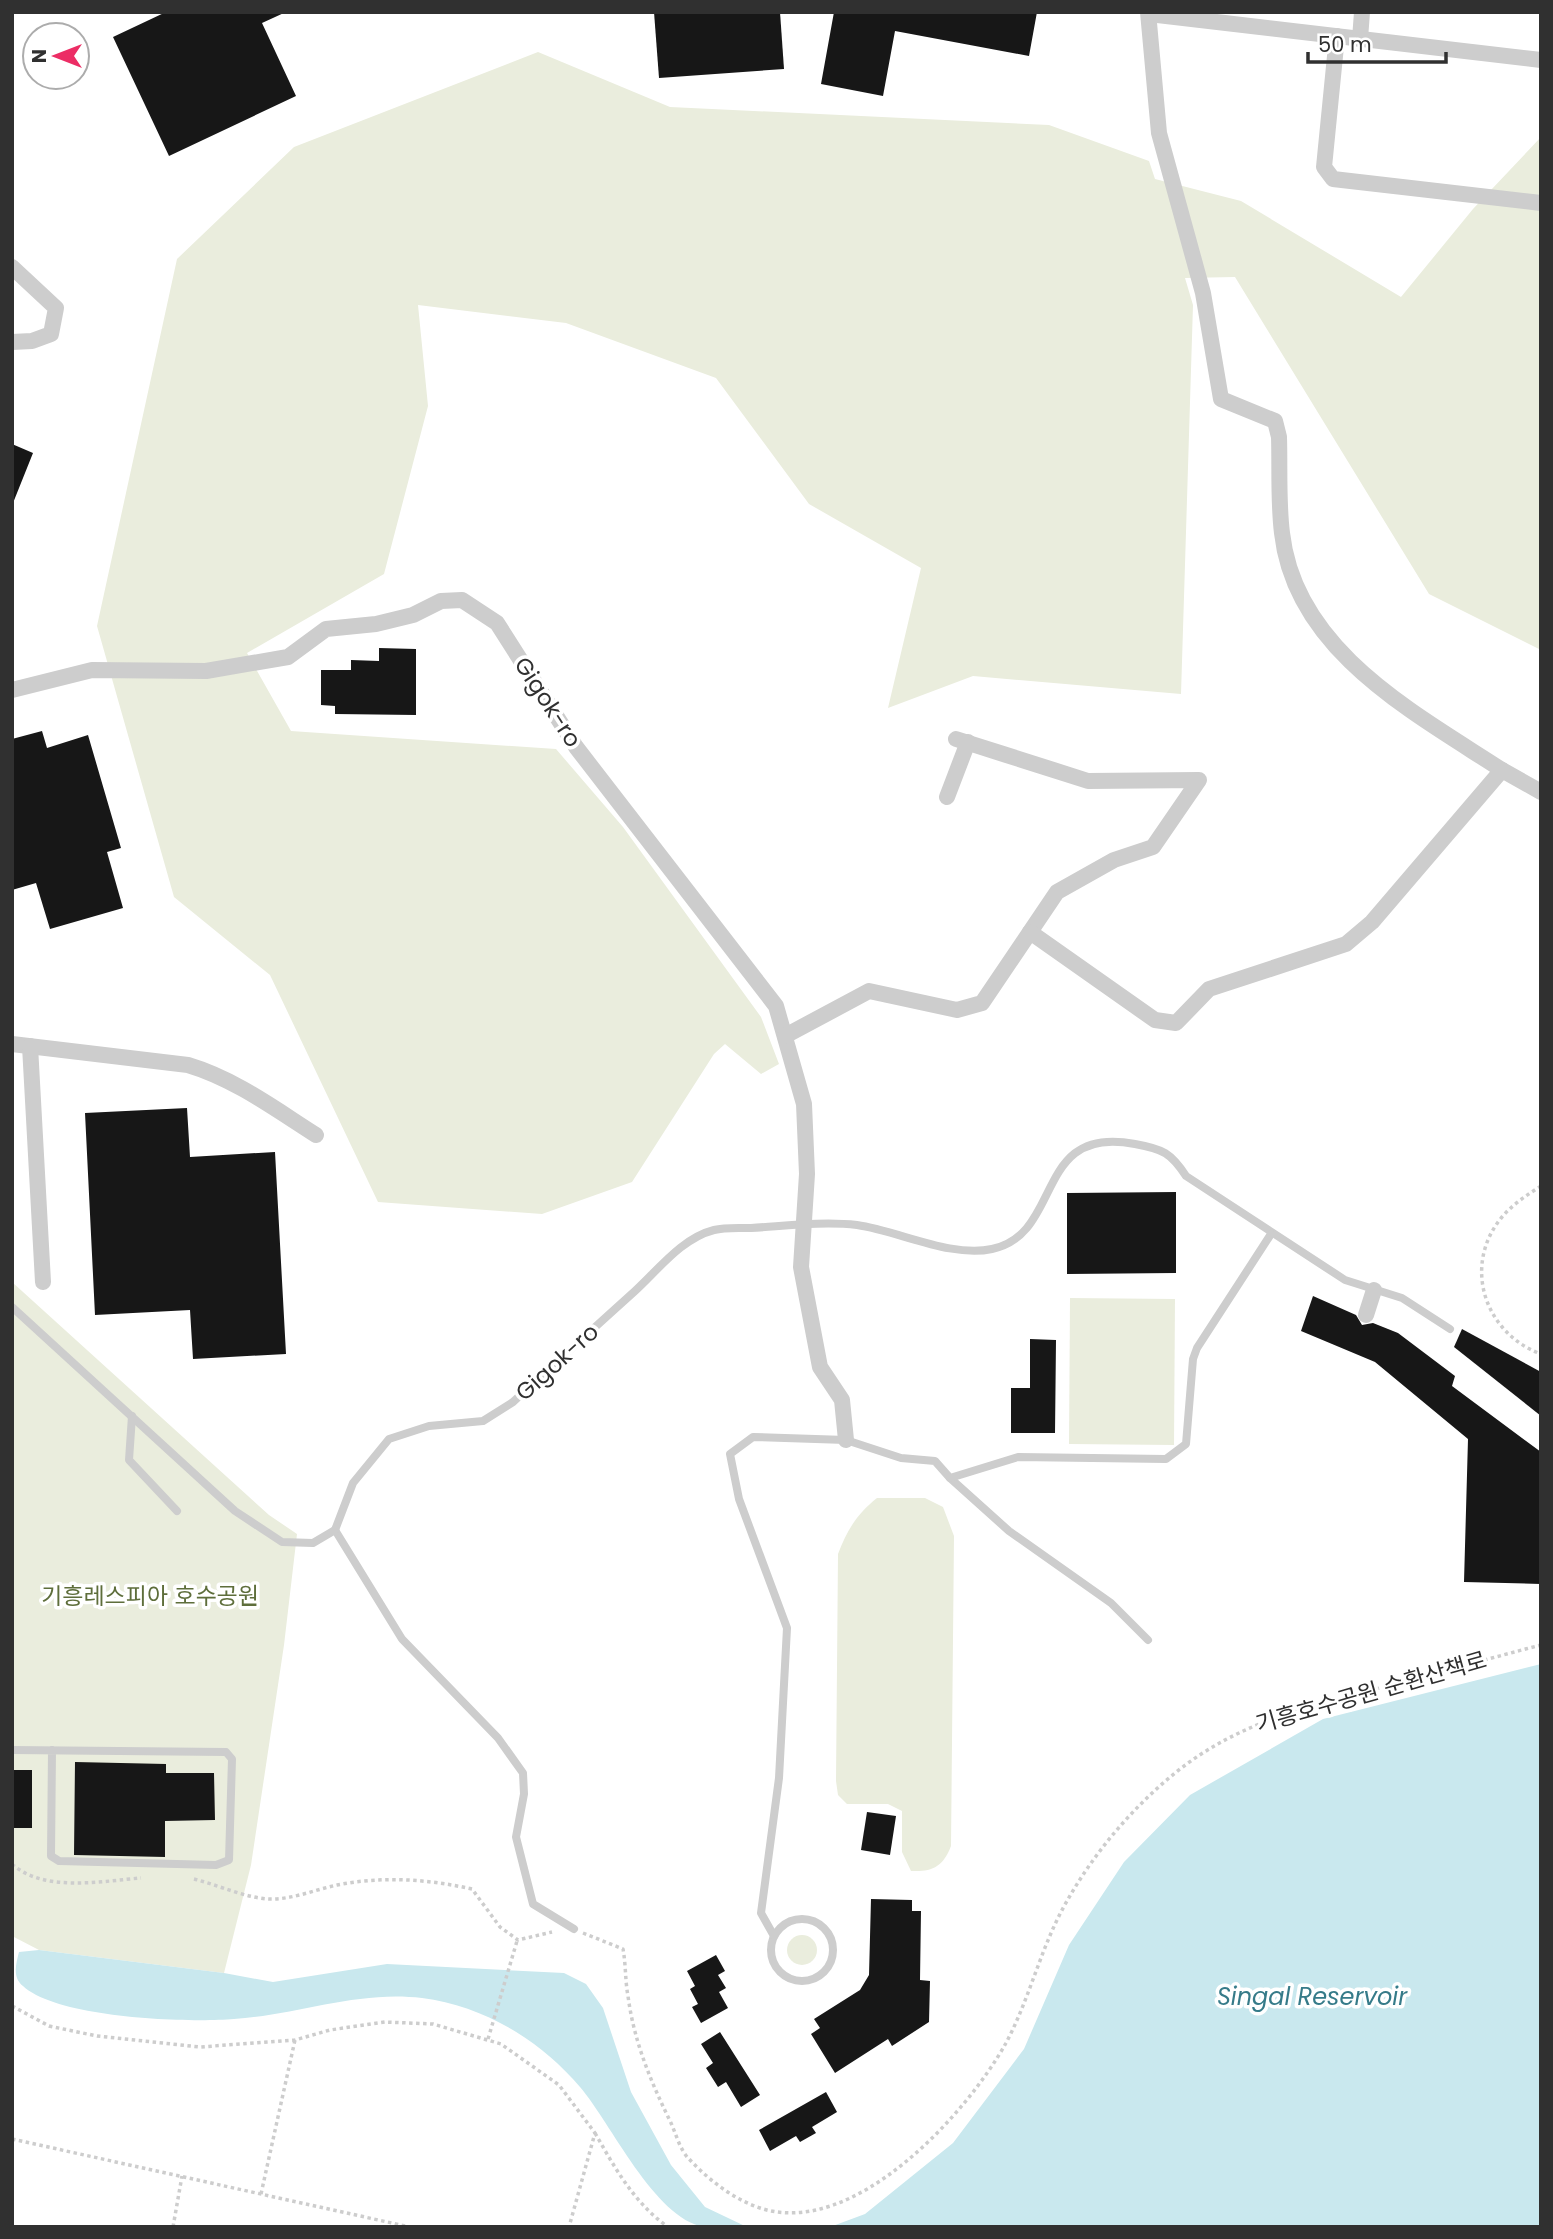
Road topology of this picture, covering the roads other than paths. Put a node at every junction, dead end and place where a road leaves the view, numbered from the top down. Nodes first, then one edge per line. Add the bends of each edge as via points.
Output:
1 (1362, 12) edge
2 (1148, 13) edge
3 (1337, 36) junction
4 (1360, 39) junction
5 (1541, 60) edge
6 (1541, 203) edge
7 (12, 267) edge
8 (12, 342) edge
9 (12, 690) edge
10 (1502, 770) junction
11 (1541, 792) edge
12 (947, 797) dead end
13 (1030, 932) junction
14 (785, 1036) junction
15 (12, 1044) edge
16 (30, 1046) junction
17 (316, 1135) dead end
18 (806, 1225) junction
19 (1271, 1234) junction
20 (43, 1282) dead end
21 (1374, 1290) junction
22 (12, 1307) edge
23 (1366, 1315) dead end
24 (1450, 1329) dead end
25 (132, 1416) junction
26 (846, 1440) junction
27 (950, 1478) junction
28 (177, 1511) dead end
29 (335, 1530) junction
30 (1148, 1640) dead end
31 (12, 1750) edge
32 (52, 1750) junction
33 (574, 1929) road end
34 (774, 1936) junction

1 - 4 street
2 - 3 street
2 - 10 street via 1159,133 1203,293 1221,399 1275,421 1282,534 1297,589 1330,640 1383,693
3 - 4 street
3 - 6 street via 1324,167 1333,179
4 - 5 street
7 - 8 street via 56,309 51,334
9 - 14 street, Gigok-ro via 92,670 206,671 288,657 326,629 376,624 413,615 441,601 462,600 497,623 576,747 776,1006
10 - 11 street
10 - 13 street via 1372,922 1346,944 1209,989 1176,1023 1155,1020
12 - 13 street via 962,741 1088,781 1199,780 1153,847 1114,860 1057,892
13 - 14 street via 982,1003 957,1010 869,991
14 - 18 street, Gigok-ro via 804,1104
15 - 16 street
16 - 17 street via 208,1071
16 - 20 street
18 - 19 lane via 855,1225 969,1252 993,1249 1018,1240 1041,1207 1054,1177 1071,1156 1098,1141 1156,1148 1174,1158 1186,1176
18 - 26 street, Gigok-ro via 800,1267 820,1367 842,1400
18 - 29 lane, Gigok-ro via 713,1230 679,1249 513,1402 483,1421 429,1426 388,1439 353,1483
19 - 21 lane via 1345,1280
19 - 27 lane via 1197,1348 1186,1444 1166,1459 1018,1457
21 - 23 street
21 - 24 lane via 1402,1298
22 - 25 lane
25 - 28 lane via 129,1461
25 - 29 lane via 235,1511 282,1542 313,1543
26 - 27 lane via 901,1458 935,1461
26 - 34 lane via 753,1437 730,1454 738,1499 787,1629 779,1778 761,1913
27 - 30 lane via 1009,1531 1111,1603
29 - 33 lane via 402,1639 498,1738 523,1773 516,1838 533,1904
31 - 32 lane
32 - 32 lane via 226,1752 232,1759 229,1860 216,1865 59,1861 51,1856
34 - 34 lane via 772,1957 782,1975 812,1980 829,1967 833,1947 817,1923 798,1919 780,1927

